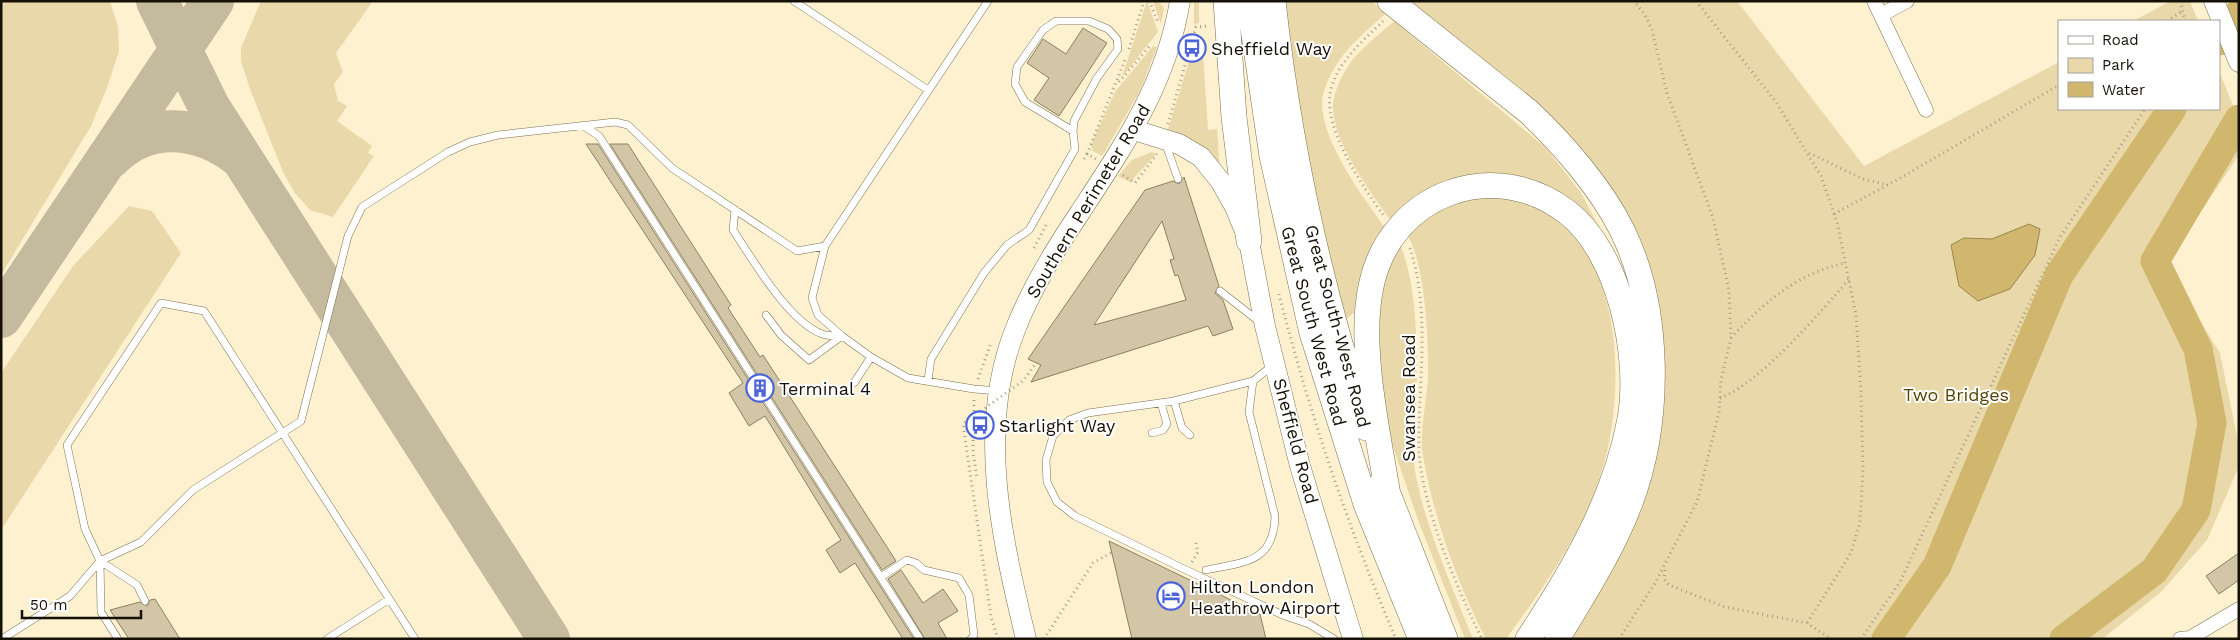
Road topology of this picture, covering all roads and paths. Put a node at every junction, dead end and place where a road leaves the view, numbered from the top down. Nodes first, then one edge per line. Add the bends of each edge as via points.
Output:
1 (794, 1) edge
2 (988, 1) edge
3 (1144, 1) edge
4 (1149, 1) edge
5 (1180, 1) edge
6 (1226, 1) edge
7 (1249, 1) edge
8 (1273, 1) edge
9 (1634, 1) edge
10 (1696, 1) edge
11 (1874, 1) edge
12 (1907, 1) edge
13 (2180, 1) edge
14 (2214, 1) edge
15 (1387, 10) edge
16 (2181, 12) junction
17 (1881, 15) junction
18 (2169, 20) edge
19 (2185, 20) edge
20 (1212, 26) dead end
21 (1160, 29) dead end
22 (1152, 44) dead end
23 (2237, 58) edge
24 (1117, 84) junction
25 (2058, 86) edge
26 (928, 90) junction
27 (1926, 110) dead end
28 (2144, 110) edge
29 (585, 127) junction
30 (1134, 130) junction
31 (1073, 131) junction
32 (1164, 138) junction
33 (1808, 153) junction
34 (1087, 154) junction
35 (1082, 162) dead end
36 (1111, 166) junction
37 (1178, 179) dead end
38 (1889, 185) junction
39 (736, 210) junction
40 (1834, 214) junction
41 (1050, 218) dead end
42 (1385, 218) dead end
43 (1249, 241) junction
44 (825, 246) junction
45 (1409, 246) dead end
46 (1032, 252) dead end
47 (1845, 263) junction
48 (1848, 279) junction
49 (1220, 291) dead end
50 (766, 315) dead end
51 (1265, 326) junction
52 (842, 336) junction
53 (993, 337) dead end
54 (1730, 338) junction
55 (871, 357) junction
56 (1036, 363) dead end
57 (1274, 363) junction
58 (928, 380) junction
59 (1253, 380) junction
60 (854, 383) dead end
61 (974, 389) junction
62 (999, 391) junction
63 (1720, 398) junction
64 (1174, 401) junction
65 (1161, 403) junction
66 (283, 433) junction
67 (1152, 433) dead end
68 (1190, 435) dead end
69 (978, 482) dead end
70 (1388, 496) junction
71 (1195, 540) dead end
72 (1112, 552) dead end
73 (100, 561) junction
74 (1192, 562) dead end
75 (1665, 569) dead end
76 (1206, 570) dead end
77 (881, 577) junction
78 (388, 600) dead end
79 (145, 601) dead end
80 (2239, 609) edge
81 (1806, 623) junction
82 (1530, 637) edge
83 (2, 639) edge
84 (118, 639) edge
85 (327, 639) edge
86 (415, 639) edge
87 (920, 639) edge
88 (972, 639) edge
89 (998, 639) edge
90 (1026, 639) edge
91 (1044, 639) edge
92 (1334, 639) edge
93 (1353, 639) edge
94 (1421, 639) edge
95 (1445, 639) edge
96 (1482, 639) edge
97 (1557, 639) edge
98 (1619, 639) edge
99 (1831, 639) edge
100 (1861, 639) edge
101 (2180, 639) edge

1 - 26 lane
2 - 26 lane
3 - 24 path
4 - 21 path
5 - 30 street, Southern Perimeter Road via 1164,63
6 - 43 highway via 1234,117
7 - 94 highway, Great South West Road via 1272,156 1312,333 1366,504
8 - 70 highway, Great South-West Road via 1289,117 1313,240 1335,328
9 - 54 path via 1652,30 1667,93 1713,218 1729,290
10 - 33 path via 1776,102
11 - 17 street
12 - 17 street
13 - 16 path
14 - 23 street
15 - 42 path via 1344,61 1329,99 1344,153
15 - 97 highway via 1529,112 1550,132 1570,153 1622,229 1634,259 1645,300 1653,379 1652,412 1643,462 1630,503 1597,573
16 - 18 path
16 - 19 path
17 - 27 street
20 - 32 path via 1196,28
22 - 24 path
24 - 34 path
25 - 38 path
26 - 44 lane
28 - 100 path via 2060,237 1900,582
29 - 39 lane via 615,122 628,124 672,168
29 - 66 lane via 498,135 470,142 448,152 362,207 348,236 301,421
29 - 77 lane via 599,136
30 - 32 street
30 - 36 street, Southern Perimeter Road
31 - 31 lane via 1074,121 1097,78 1118,49 1118,39 1108,29 1089,21 1056,21 1043,30 1017,67 1015,84 1025,102
31 - 58 lane via 1075,149 1029,230 1007,245 984,273 932,359
32 - 36 path via 1155,159 1135,183
32 - 37 lane
32 - 43 street via 1190,149 1210,167 1228,192
33 - 38 path via 1863,179
33 - 40 path via 1821,176
34 - 35 path
34 - 36 path
36 - 62 street, Southern Perimeter Road via 1059,244 1026,304 1014,332
38 - 40 path
39 - 44 lane via 797,251
39 - 52 lane via 733,230 790,310 824,335
40 - 47 path
41 - 46 path
43 - 51 street, Sheffield Road
44 - 52 lane via 812,298 818,315
45 - 96 path, Swansea Road via 1423,340 1420,468 1448,560
47 - 48 path
47 - 54 path via 1828,266 1779,292
48 - 63 path via 1767,365 1732,393
48 - 81 path via 1856,315 1861,393 1860,522 1851,553
49 - 51 lane
50 - 52 lane via 809,360
51 - 57 street, Sheffield Road
52 - 55 lane
53 - 61 path
54 - 63 path
55 - 58 lane via 908,378
55 - 60 lane
56 - 89 path, bridge via 1024,380 963,424 991,617
57 - 59 lane
57 - 93 street, Sheffield Road via 1300,466
58 - 61 lane
59 - 64 lane
59 - 76 lane via 1249,412 1275,516 1275,530 1267,550 1254,560
61 - 62 lane
61 - 69 path via 973,453
62 - 90 street, Southern Perimeter Road via 995,458 1001,528
63 - 98 path via 1697,502 1658,577
64 - 65 lane
64 - 68 lane via 1182,428
65 - 67 lane via 1167,424 1164,430
65 - 92 lane via 1088,413 1069,420 1053,436 1046,460 1047,482 1057,502 1075,516 1118,539 1309,624
66 - 73 lane via 194,490 141,542
66 - 73 lane via 204,311 161,303 67,445 85,529
66 - 86 lane
70 - 82 highway via 1366,332 1372,280 1382,254 1397,230 1430,202 1462,188 1482,185 1516,188 1568,212 1597,246 1622,305 1632,372 1630,417 1620,464 1602,513
70 - 95 highway, Great South-West Road
71 - 74 path via 1198,552
72 - 91 path via 1093,562
73 - 79 lane via 137,585
73 - 83 lane via 70,596
73 - 84 lane via 101,612
75 - 81 path via 1664,579 1669,585 1705,600
77 - 87 lane
77 - 88 lane via 907,560 924,570 959,578 969,595
78 - 85 lane
80 - 101 street via 2190,638
81 - 99 path

